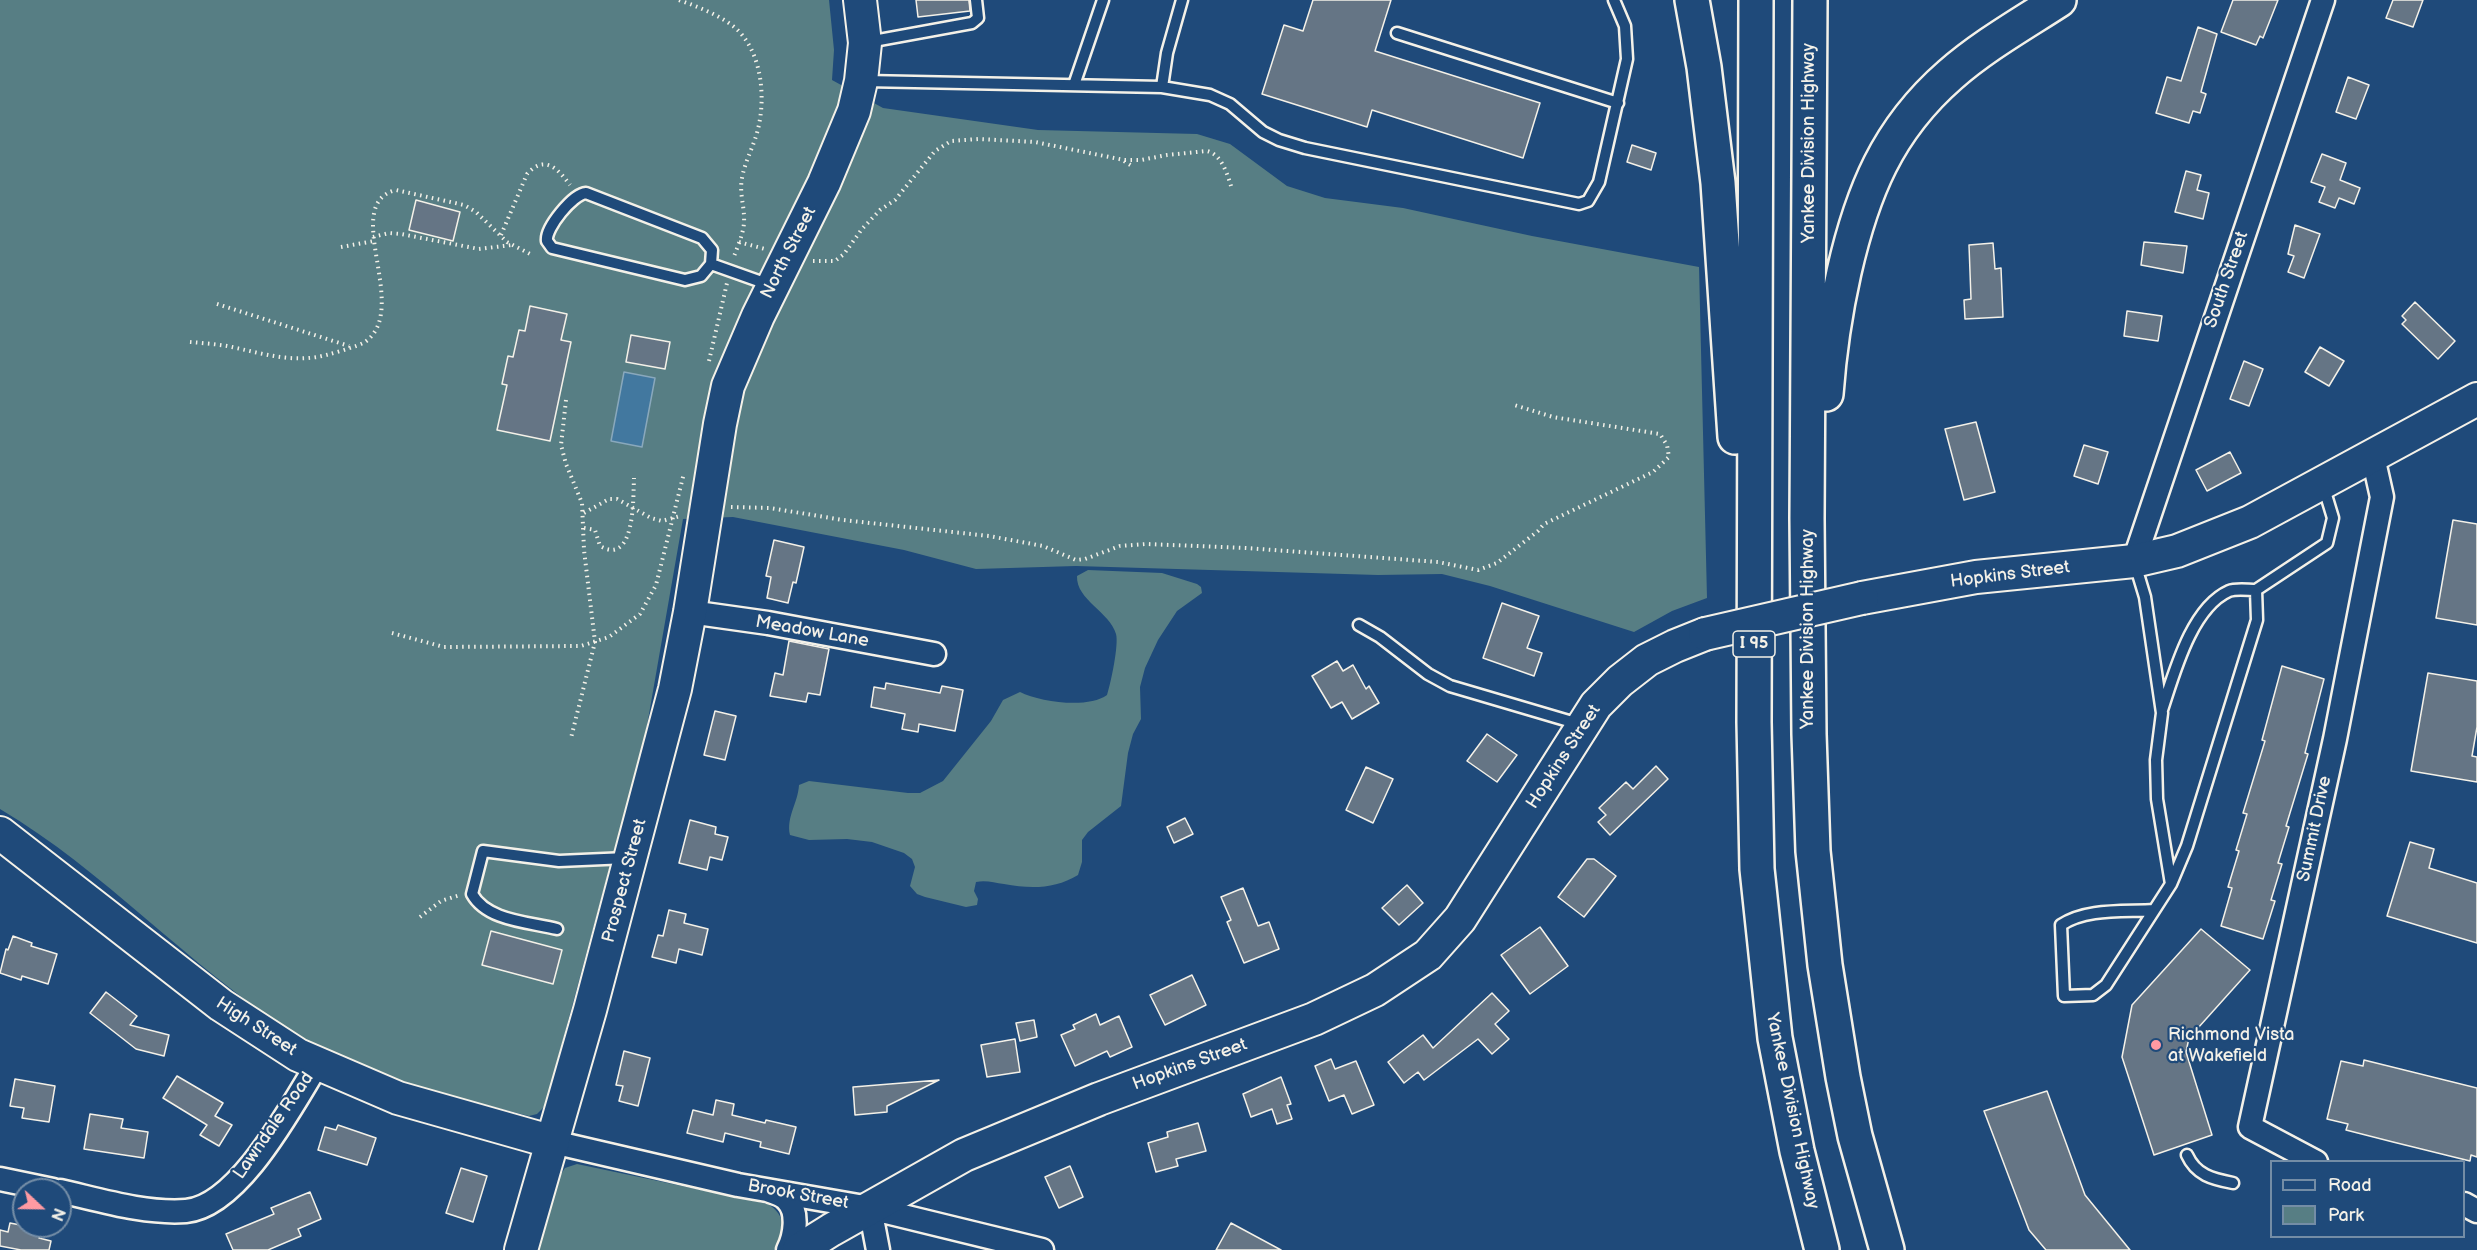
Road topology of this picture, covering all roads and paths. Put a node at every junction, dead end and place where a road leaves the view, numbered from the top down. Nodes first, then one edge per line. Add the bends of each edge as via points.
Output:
1 (679, 0) edge
2 (860, 0) edge
3 (976, 0) edge
4 (1102, 0) edge
5 (1182, 0) edge
6 (1614, 0) edge
7 (1692, 0) edge
8 (1756, 0) edge
9 (1810, 0) edge
10 (2059, 0) edge
11 (2323, 0) edge
12 (1397, 33) dead end
13 (865, 43) junction
14 (861, 81) junction
15 (1074, 85) junction
16 (1162, 87) junction
17 (1618, 103) junction
18 (1124, 160) junction
19 (1132, 166) dead end
20 (1231, 186) dead end
21 (577, 196) junction
22 (501, 236) junction
23 (374, 239) junction
24 (740, 242) junction
25 (512, 244) junction
26 (341, 247) dead end
27 (530, 255) dead end
28 (788, 256) junction
29 (711, 264) junction
30 (730, 271) junction
31 (773, 286) junction
32 (217, 304) dead end
33 (190, 342) dead end
34 (352, 347) junction
35 (707, 370) dead end
36 (566, 400) dead end
37 (1514, 405) dead end
38 (2474, 407) edge
39 (2373, 457) junction
40 (686, 465) dead end
41 (634, 478) dead end
42 (2323, 485) junction
43 (632, 506) junction
44 (707, 507) junction
45 (584, 513) junction
46 (674, 518) junction
47 (584, 528) junction
48 (2134, 561) junction
49 (2256, 590) junction
50 (690, 612) junction
51 (1359, 625) dead end
52 (392, 633) dead end
53 (596, 642) junction
54 (934, 654) dead end
55 (1808, 695) junction
56 (2162, 713) junction
57 (1754, 722) junction
58 (1582, 725) junction
59 (571, 738) dead end
60 (0, 833) edge
61 (631, 858) junction
62 (2171, 885) junction
63 (472, 894) junction
64 (2154, 910) junction
65 (420, 917) dead end
66 (557, 929) dead end
67 (317, 1065) junction
68 (553, 1142) junction
69 (2187, 1155) dead end
70 (2314, 1160) edge
71 (2233, 1183) dead end
72 (766, 1190) junction
73 (72, 1193) edge
74 (870, 1208) junction
75 (521, 1250) edge
76 (788, 1250) edge
77 (799, 1250) edge
78 (878, 1250) edge
79 (1042, 1250) edge
80 (1822, 1250) edge
81 (1887, 1250) edge

1 - 24 path via 734,27 748,45 759,75 761,114 740,188 744,225
2 - 13 main road, North Street
3 - 13 lane via 978,18 972,23
4 - 15 lane
5 - 16 lane
6 - 17 lane via 1625,26 1627,43
7 - 57 highway via 1718,183
8 - 57 highway, Yankee Division Highway / I 95
9 - 55 highway, Yankee Division Highway
10 - 55 highway via 1964,64 1927,97 1885,153 1860,211 1839,295 1827,378
11 - 48 street, South Street
12 - 17 lane
13 - 14 main road, North Street
14 - 15 lane
14 - 28 main road, North Street via 844,138
15 - 16 lane
16 - 17 lane via 1210,94 1230,104 1263,132 1305,148 1580,204 1588,201 1599,182
18 - 19 path
18 - 20 path via 1200,151 1214,153
18 - 28 path via 1035,142 951,141 936,151 835,261
21 - 22 path via 557,168 544,165 532,169
21 - 29 lane via 591,194 702,238 712,250
21 - 29 lane via 547,233 548,243 554,249 685,280 701,276
22 - 23 path via 464,205 396,190 384,195 376,208
22 - 25 path
23 - 25 path via 401,234 479,249
23 - 26 path
23 - 34 path via 382,311 373,334
24 - 28 path
24 - 30 path
25 - 27 path
28 - 31 main road, North Street
29 - 30 lane
30 - 31 lane
30 - 35 path
31 - 44 main road, North Street via 728,386
32 - 34 path
33 - 34 path via 293,358 316,357
36 - 45 path via 561,445
37 - 44 path via 1552,417 1660,434 1669,457 1653,472 1544,524 1497,563 1478,570 1437,562 1146,544 1120,546 1076,560 1043,546 988,536 763,508
38 - 39 main road, Hopkins Street
39 - 42 main road, Hopkins Street
39 - 70 street, Summit Drive via 2382,499 2335,739 2250,1127
40 - 46 path
41 - 43 path
42 - 48 main road, Hopkins Street via 2221,534 2177,551
42 - 49 lane via 2333,518 2327,543
43 - 45 path via 609,500
43 - 46 path via 651,518
43 - 47 path via 631,528 621,545 600,546 595,530
44 - 46 path
44 - 50 main road, Prospect Street
45 - 47 path
46 - 53 path via 661,572 640,614
47 - 53 path
48 - 56 lane via 2145,597
48 - 58 main road, Hopkins Street, bridge via 1976,577 1705,634 1660,653 1633,670 1607,693
49 - 56 lane via 2230,590 2210,604 2178,658
49 - 62 lane via 2258,620 2187,846
50 - 54 street, Meadow Lane
50 - 61 main road, Prospect Street via 675,689
51 - 58 lane via 1450,686
52 - 53 path via 444,647 567,646
53 - 59 path
55 - 81 highway, Yankee Division Highway via 1813,851 1825,965 1855,1136
56 - 62 lane via 2156,760 2157,799
57 - 80 highway, Yankee Division Highway / I 95 via 1757,869 1767,982 1794,1139
58 - 74 main road, Hopkins Street via 1460,919 1440,944 1409,970 1314,1019 1099,1099 964,1155
60 - 67 main road, High Street via 229,1011 275,1043
61 - 63 lane via 559,861 483,851
61 - 68 main road, Prospect Street
62 - 64 lane
63 - 65 path via 441,900
63 - 66 lane via 494,914
64 - 64 lane via 2106,985 2093,995 2064,996 2061,925 2084,915
67 - 68 main road, High Street via 398,1098
67 - 73 street, Lawndale Road via 260,1153 228,1191 205,1206 186,1211 162,1210
68 - 72 street, Brook Street
68 - 75 main road, Prospect Street
69 - 71 lane via 2203,1175
72 - 74 street, Brook Street
72 - 76 street via 787,1200 793,1212 795,1228
74 - 77 main road, Hopkins Street
74 - 78 street
74 - 79 street, Brook Street

